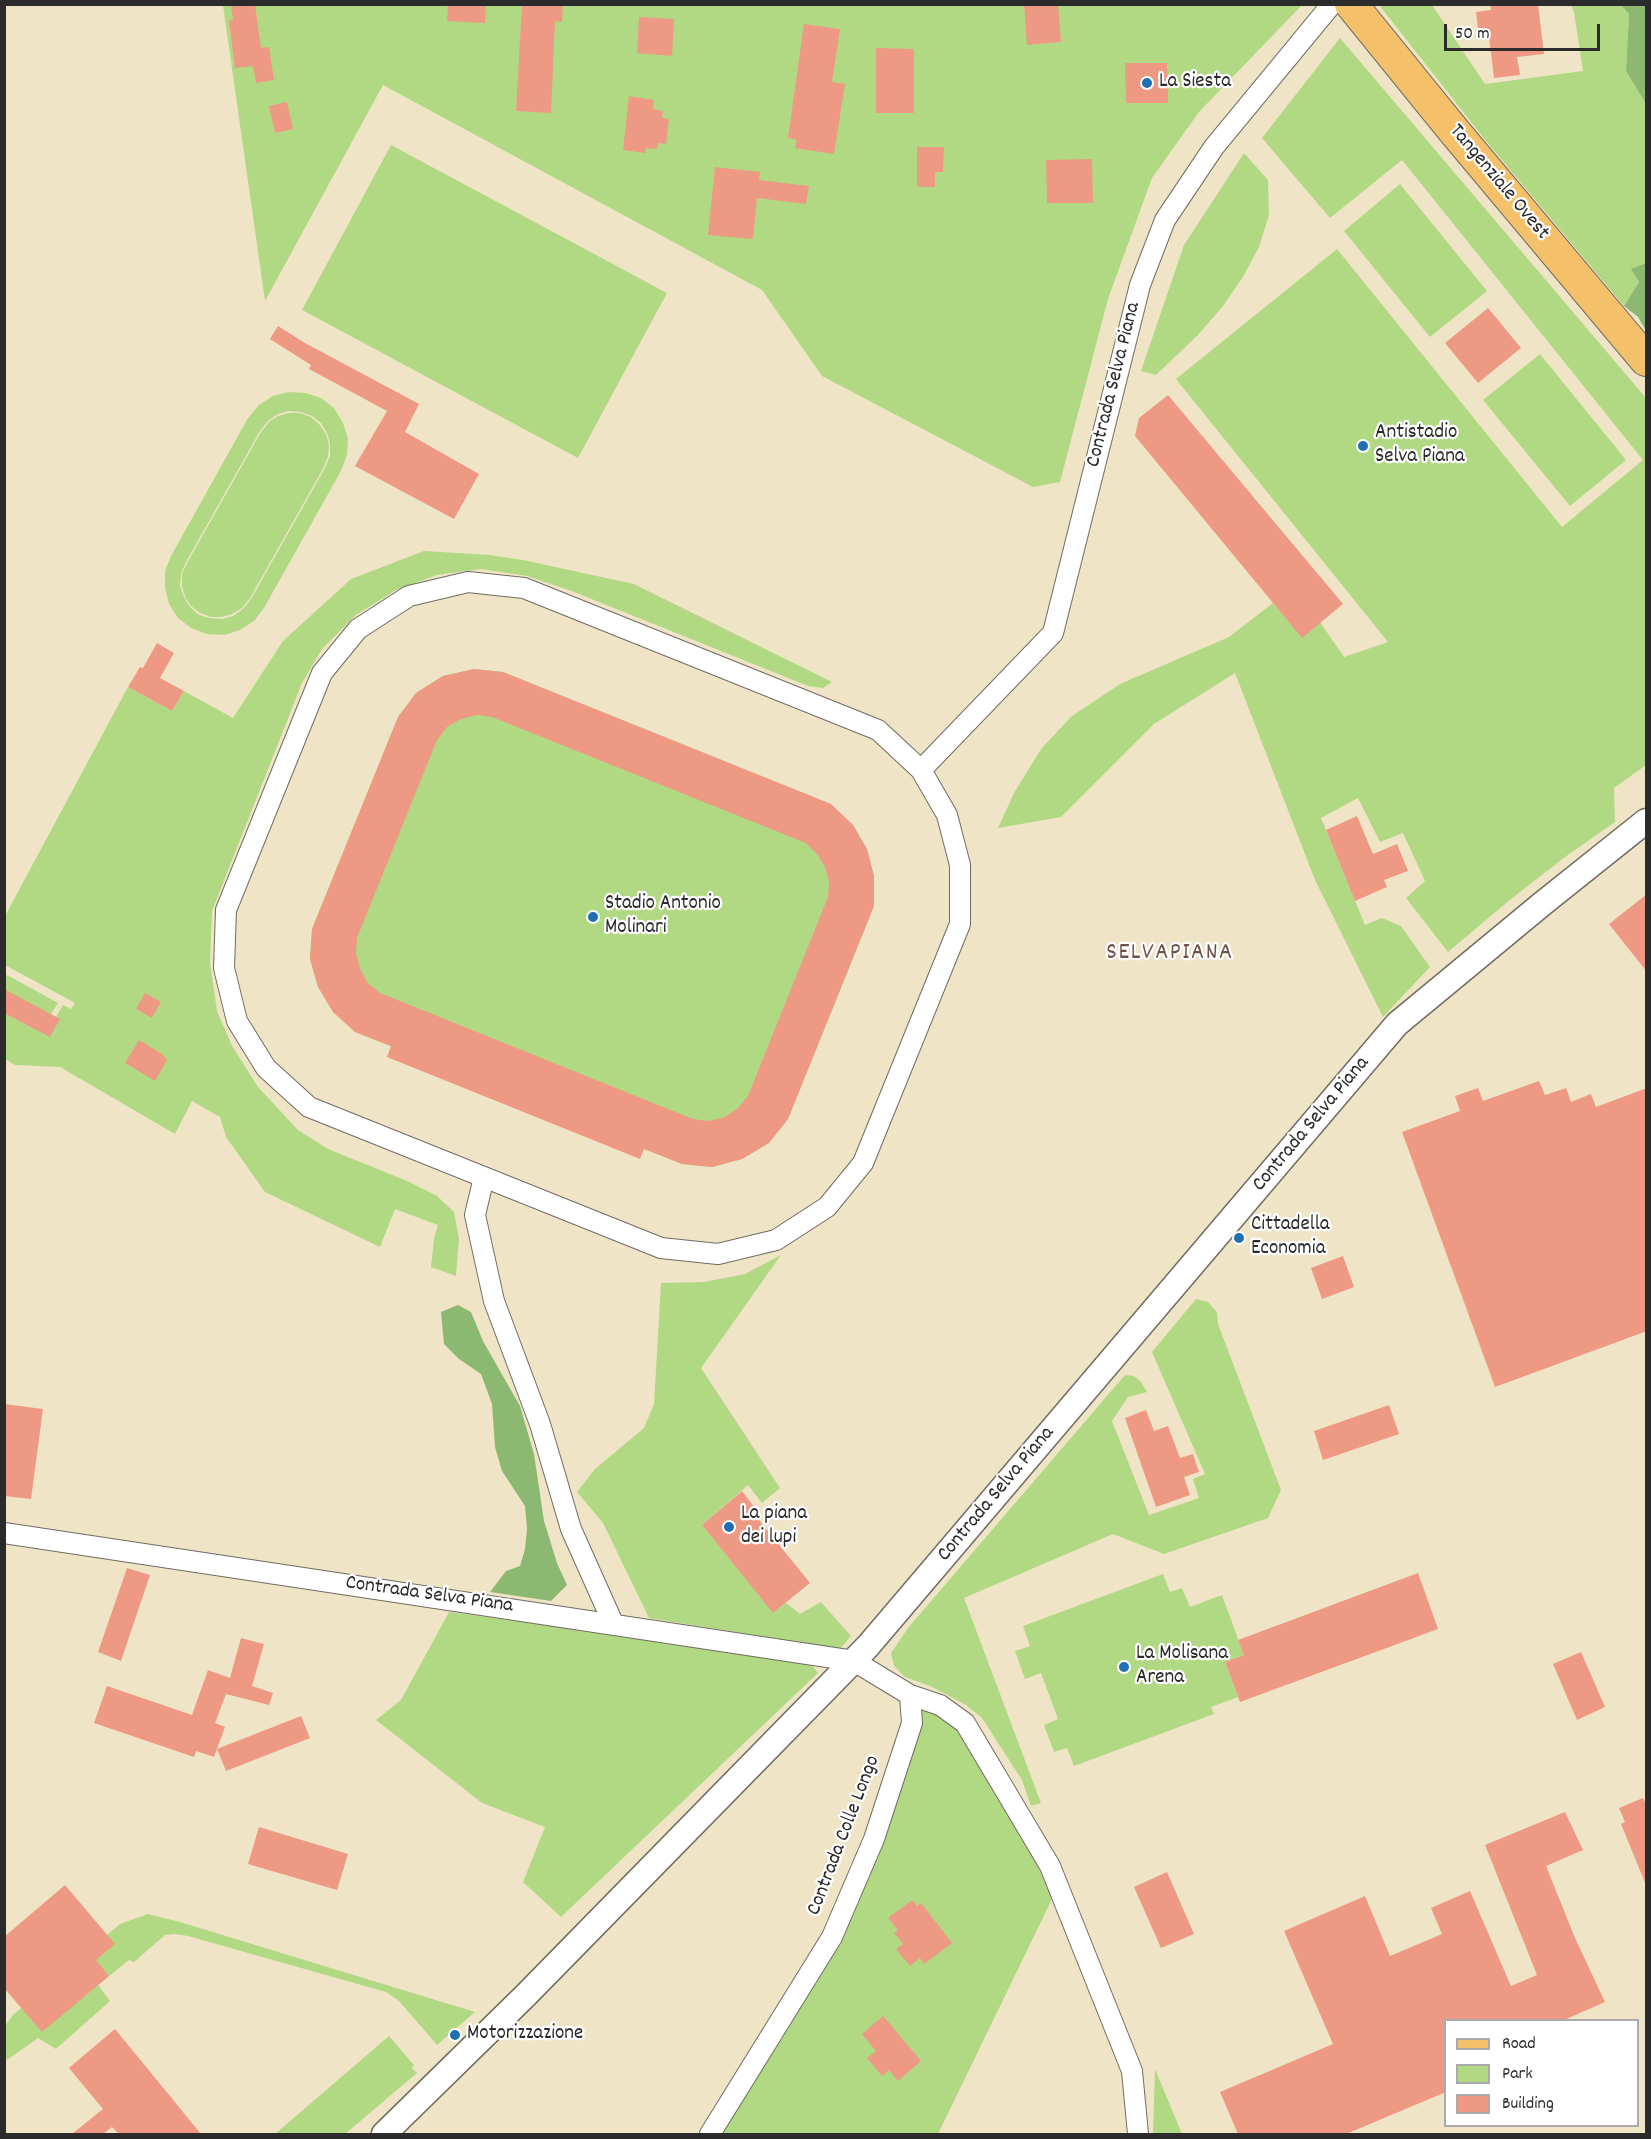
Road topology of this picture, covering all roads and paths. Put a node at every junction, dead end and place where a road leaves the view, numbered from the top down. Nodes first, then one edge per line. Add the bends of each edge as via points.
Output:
1 (1332, 4) edge
2 (1351, 4) edge
3 (1647, 360) edge
4 (921, 770) junction
5 (1647, 821) edge
6 (484, 1177) junction
7 (4, 1533) edge
8 (613, 1623) junction
9 (854, 1661) junction
10 (910, 1695) junction
11 (384, 2134) edge
12 (710, 2134) edge
13 (1138, 2134) edge

1 - 4 street, Contrada Selva Piana via 1214,147 1165,220 1140,285 1053,633
2 - 3 main road, Tangenziale Ovest
4 - 6 street via 947,815 960,865 960,924 863,1163 827,1207 776,1240 718,1254 661,1248
4 - 6 street via 878,730 524,588 468,582 409,596 358,629 322,673 226,910 224,968 237,1022 266,1068 309,1107
5 - 9 street, Contrada Selva Piana via 1397,1024
6 - 8 street via 475,1215 494,1301 540,1424 571,1529
7 - 8 street, Contrada Selva Piana
8 - 9 street, Contrada Selva Piana
9 - 10 street
9 - 11 street, Contrada Selva Piana
10 - 12 street, Contrada Colle Longo via 912,1723 874,1839 832,1937
10 - 13 street via 940,1705 965,1723 1050,1866 1132,2071

